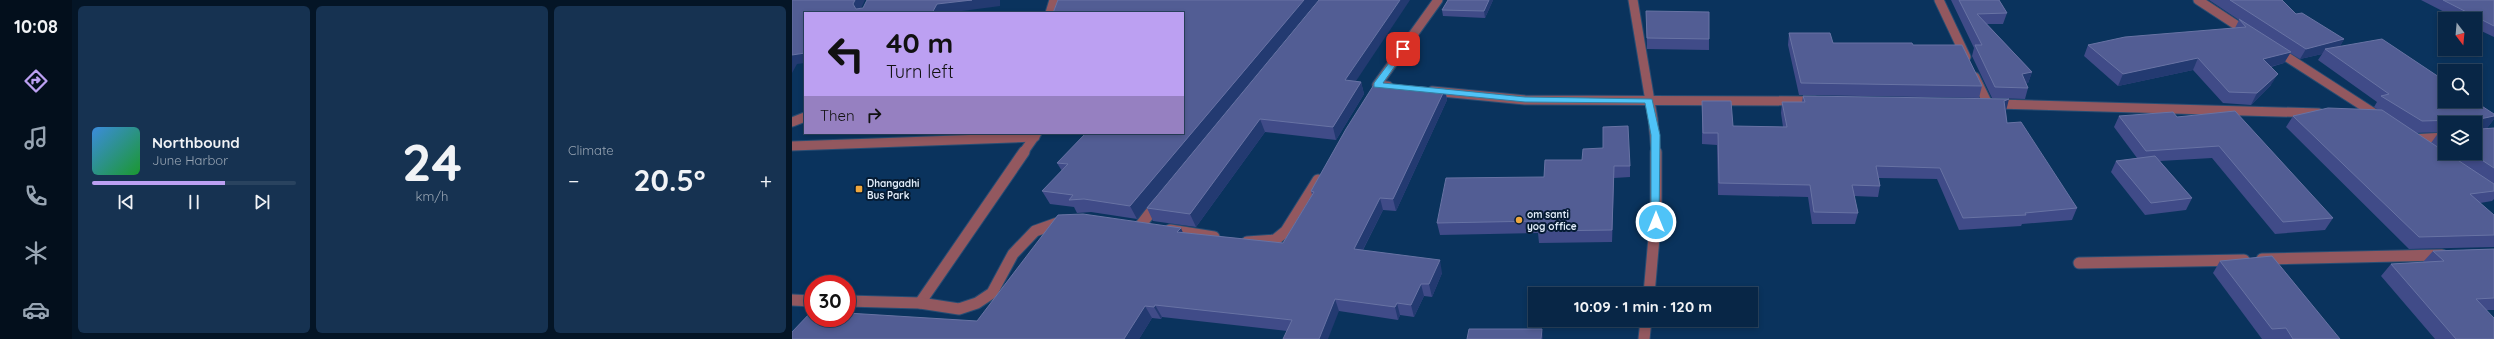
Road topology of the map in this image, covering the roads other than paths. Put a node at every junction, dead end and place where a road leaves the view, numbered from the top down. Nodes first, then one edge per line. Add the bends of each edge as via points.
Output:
1 (1054, 0) edge
2 (1438, 0) edge
3 (1633, 0) edge
4 (1939, 0) edge
5 (2198, 0) edge
6 (1050, 12) edge
7 (1400, 88) edge
8 (1424, 90) edge
9 (1649, 101) junction
10 (1825, 101) edge
11 (2332, 114) edge
12 (2355, 115) edge
13 (2379, 116) junction
14 (804, 117) edge
15 (792, 122) edge
16 (2390, 124) edge
17 (2401, 132) edge
18 (1036, 135) edge
19 (2438, 137) edge
20 (2412, 139) junction
21 (792, 146) edge
22 (2425, 148) edge
23 (1323, 172) edge
24 (1165, 195) edge
25 (1076, 220) edge
26 (1126, 224) edge
27 (1140, 226) junction
28 (2456, 255) edge
29 (2079, 263) dead end
30 (1650, 287) edge
31 (792, 300) edge
32 (804, 301) edge
33 (856, 301) edge
34 (920, 303) junction
35 (1645, 327) edge
36 (1644, 339) edge

1 - 6 street
2 - 7 street via 1375,89
3 - 9 street via 1634,20
4 - 11 street via 1970,66 1984,104
5 - 13 street
8 - 9 street via 1525,100
9 - 10 street
9 - 30 street via 1655,135 1656,237
12 - 13 street
13 - 16 street
14 - 15 street
17 - 20 street
18 - 21 street
18 - 34 street
19 - 20 street
20 - 22 street
23 - 27 street via 1286,232 1275,240 1249,242
24 - 27 street
25 - 34 street via 1062,221 1035,231 1013,254 992,293 977,303 958,309
26 - 27 street
28 - 29 street
31 - 32 street
33 - 34 street
35 - 36 street

